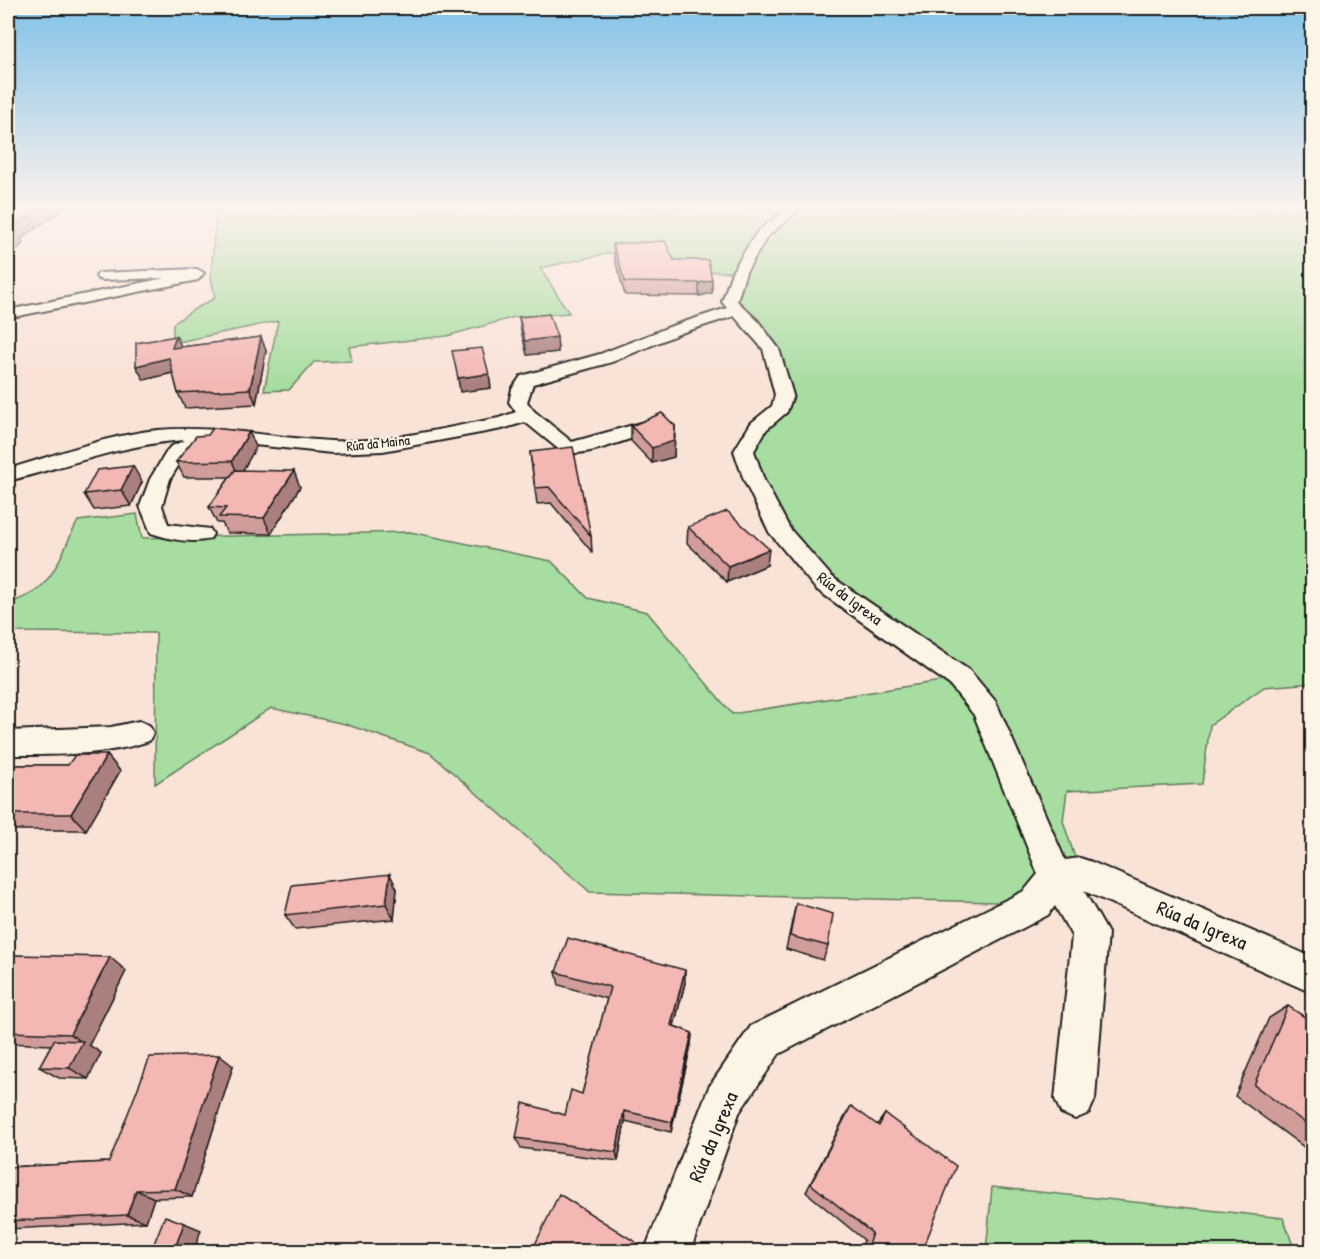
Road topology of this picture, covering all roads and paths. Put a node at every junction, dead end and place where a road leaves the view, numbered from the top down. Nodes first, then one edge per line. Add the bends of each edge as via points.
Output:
1 (742, 268) edge
2 (103, 276) dead end
3 (736, 310) junction
4 (8, 314) edge
5 (527, 415) junction
6 (644, 428) edge
7 (227, 434) junction
8 (8, 475) edge
9 (202, 534) dead end
10 (139, 733) dead end
11 (8, 743) edge
12 (1056, 877) junction
13 (1312, 975) edge
14 (1075, 1099) dead end
15 (668, 1251) edge

1 - 3 street via 729,302
2 - 4 street via 197,273 193,277
3 - 5 street via 606,358 527,381 518,402
3 - 12 street, Rúa da Igrexa via 771,350 784,395 781,408 759,427 744,450 780,532 824,583 960,678 986,710
5 - 6 street via 569,448
5 - 7 street, Rúa da Maina via 383,445 332,447
7 - 8 street, Rúa da Maina via 186,434 119,443
7 - 9 street, Rúa da Maina via 216,441 187,445 177,451 160,479 151,506 159,528
10 - 11 street via 111,739
12 - 13 street, Rúa da Igrexa via 1080,873
12 - 14 street, Rúa da Igrexa via 1090,933
12 - 15 street, Rúa da Igrexa via 1036,903 765,1040 723,1101

